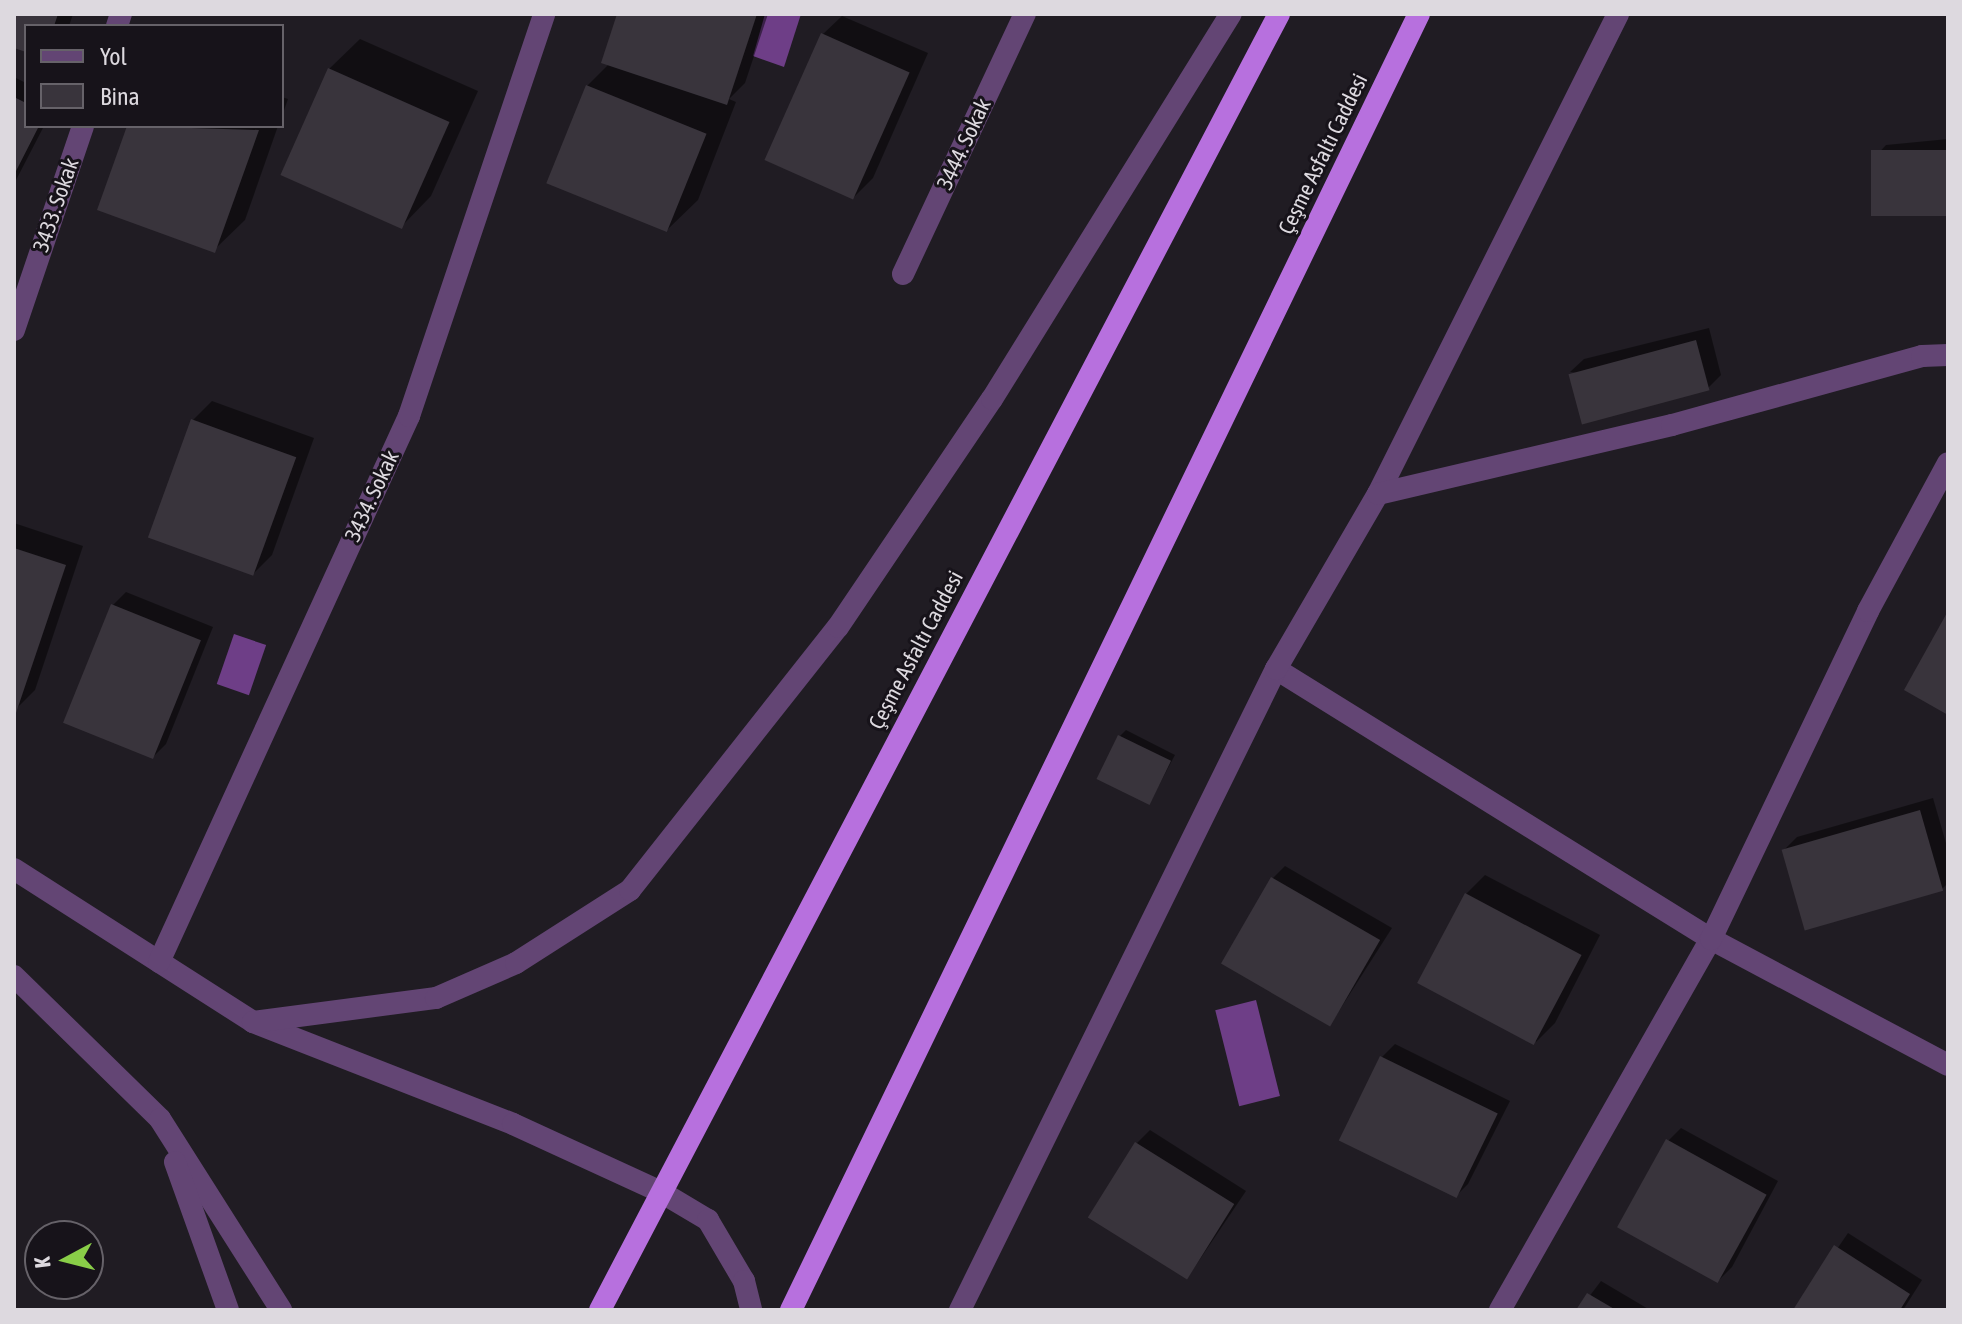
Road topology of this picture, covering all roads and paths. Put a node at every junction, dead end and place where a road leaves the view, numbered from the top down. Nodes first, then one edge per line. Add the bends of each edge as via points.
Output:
1 (544, 14) edge
2 (1025, 14) edge
3 (1231, 14) edge
4 (1279, 14) edge
5 (1419, 14) edge
6 (1618, 14) edge
7 (82, 128) edge
8 (903, 274) dead end
9 (14, 330) edge
10 (1948, 355) edge
11 (1948, 463) edge
12 (1378, 494) junction
13 (1276, 669) junction
14 (14, 869) edge
15 (1711, 939) junction
16 (159, 962) junction
17 (14, 976) edge
18 (253, 1022) junction
19 (1948, 1065) edge
20 (160, 1119) junction
21 (661, 1192) junction
22 (228, 1310) edge
23 (281, 1310) edge
24 (600, 1310) edge
25 (751, 1310) edge
26 (791, 1310) edge
27 (960, 1310) edge
28 (1500, 1310) edge

1 - 16 street, 3434. Sokak via 409,416
2 - 8 street, 3444. Sokak
3 - 18 street via 992,399 838,627 630,890 516,963 436,998
4 - 21 highway, Çeşme Asfaltı Caddesi
5 - 26 highway, Çeşme Asfaltı Caddesi
6 - 12 street
7 - 9 street, 3433. Sokak
10 - 12 street via 1922,356 1672,425
11 - 15 street via 1868,611
12 - 13 street
13 - 15 street
13 - 27 street
14 - 16 street
15 - 19 street
15 - 28 street
16 - 18 street
17 - 20 street
18 - 21 street via 513,1124
20 - 22 street
20 - 23 street
21 - 24 highway, Çeşme Asfaltı Caddesi
21 - 25 street via 708,1220 744,1281

